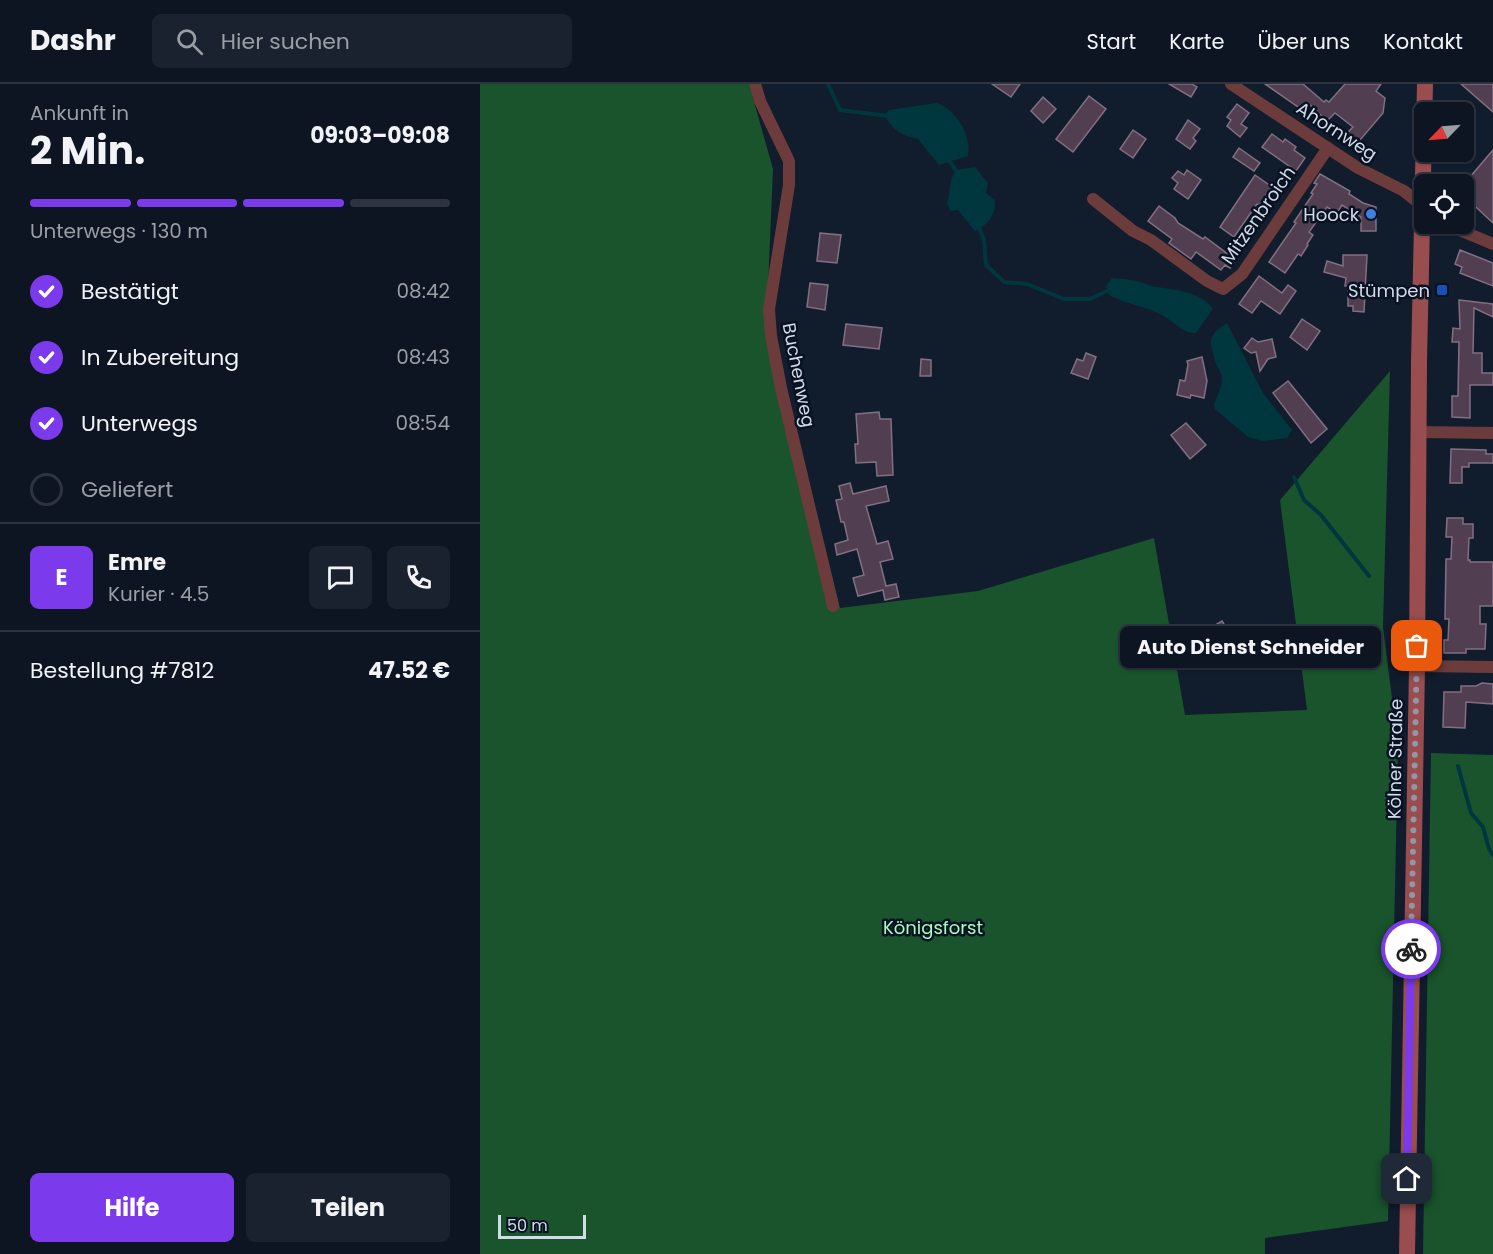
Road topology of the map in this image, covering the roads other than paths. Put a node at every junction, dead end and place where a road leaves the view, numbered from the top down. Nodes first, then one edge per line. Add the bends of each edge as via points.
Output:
1 (755, 84) edge
2 (1231, 84) edge
3 (1425, 84) edge
4 (1328, 148) junction
5 (1424, 174) edge
6 (1092, 199) dead end
7 (1414, 200) edge
8 (1423, 234) edge
9 (1469, 234) edge
10 (1493, 244) edge
11 (1419, 432) junction
12 (1493, 433) edge
13 (833, 606) dead end
14 (1417, 666) junction
15 (1493, 667) edge
16 (1407, 1254) edge

1 - 13 street, Buchenweg via 789,161 789,185 769,309 771,336
2 - 4 street, Ahornweg
3 - 5 main road, Kölner Straße
4 - 6 street, Mitzenbroich via 1242,274 1223,289 1133,231
4 - 7 street, Ahornweg
8 - 11 main road, Kölner Straße
9 - 10 street
11 - 12 street
11 - 14 main road, Kölner Straße
14 - 15 street
14 - 16 main road, Kölner Straße

